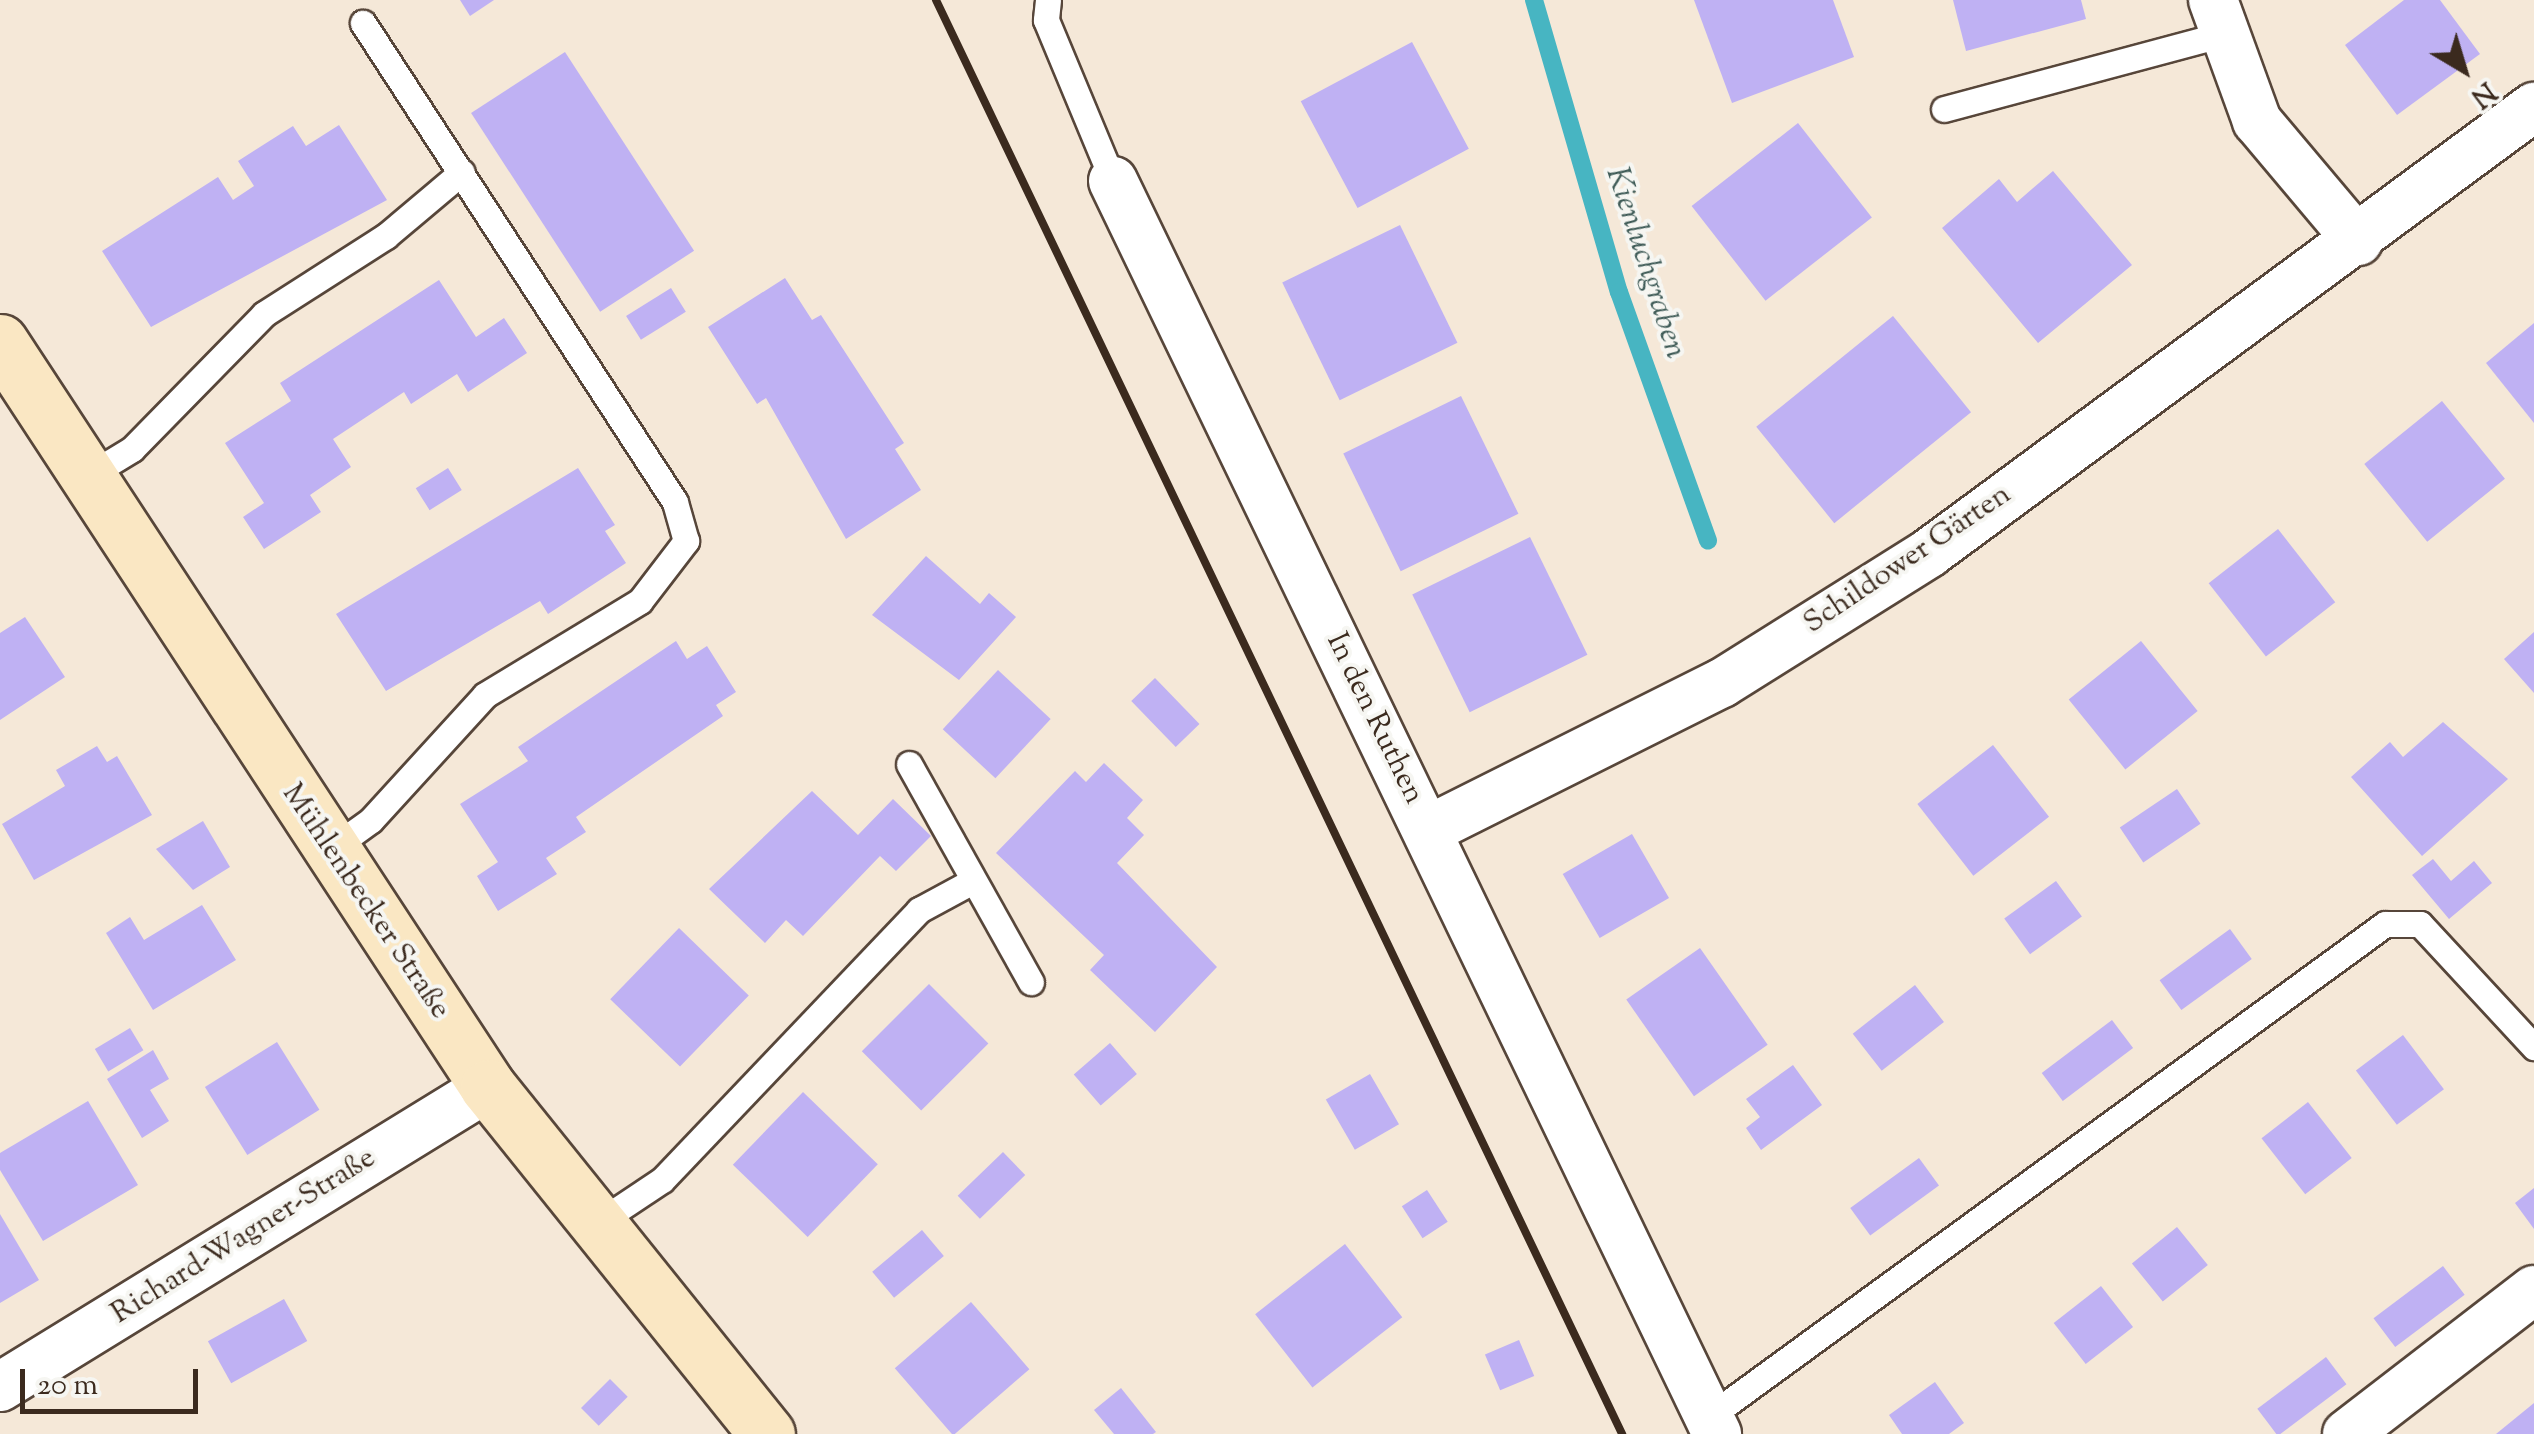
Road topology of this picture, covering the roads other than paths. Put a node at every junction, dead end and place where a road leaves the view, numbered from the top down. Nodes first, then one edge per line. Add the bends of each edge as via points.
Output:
1 (1048, 0) edge
2 (2217, 18) edge
3 (363, 23) dead end
4 (2534, 107) edge
5 (1944, 109) dead end
6 (462, 172) junction
7 (1113, 181) joint
8 (2358, 240) junction
9 (0, 342) edge
10 (86, 477) junction
11 (909, 764) dead end
12 (1428, 830) junction
13 (331, 850) junction
14 (971, 882) junction
15 (1030, 982) dead end
16 (2534, 1047) edge
17 (488, 1087) junction
18 (596, 1224) junction
19 (2534, 1290) edge
20 (0, 1387) edge
21 (1713, 1425) edge
22 (767, 1434) edge
23 (2348, 1434) edge

1 - 7 lane, In den Ruthen via 1046,20
2 - 5 lane
2 - 8 street via 2257,121
3 - 6 lane
4 - 8 street, Schildower Gärten
6 - 10 lane via 386,236 264,314 132,449
6 - 13 lane via 675,502 686,541 640,601 485,695
7 - 12 street, In den Ruthen
8 - 12 street, Schildower Gärten via 1929,553 1722,683
9 - 10 main road, Mühlenbecker Straße
10 - 13 main road, Mühlenbecker Straße
11 - 14 lane
12 - 21 street, In den Ruthen
13 - 17 main road, Mühlenbecker Straße
14 - 15 lane
14 - 18 lane via 919,910 662,1180
16 - 21 lane via 2420,924 2384,924
17 - 18 main road, Mühlenbecker Straße
17 - 20 street, Richard-Wagner-Straße
18 - 22 main road, Mühlenbecker Straße
19 - 23 street

